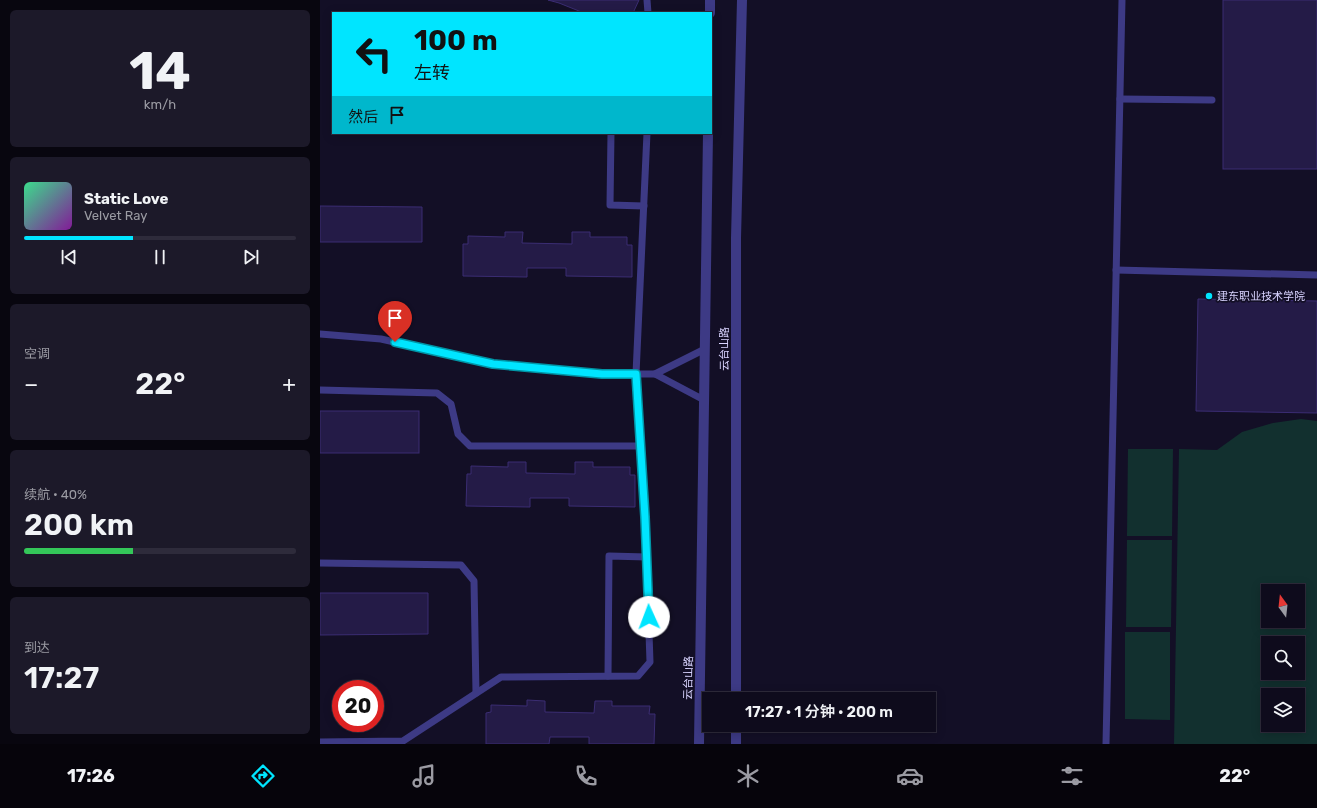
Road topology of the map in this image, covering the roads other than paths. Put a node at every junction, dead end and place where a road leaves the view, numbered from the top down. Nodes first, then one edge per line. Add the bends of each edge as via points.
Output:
1 (647, 0) edge
2 (710, 0) edge
3 (742, 0) edge
4 (1122, 0) edge
5 (648, 12) edge
6 (710, 12) edge
7 (1120, 99) junction
8 (1212, 100) dead end
9 (611, 134) edge
10 (647, 134) edge
11 (708, 134) edge
12 (644, 206) junction
13 (1116, 270) junction
14 (1317, 275) edge
15 (320, 334) edge
16 (705, 349) junction
17 (636, 374) junction
18 (655, 374) junction
19 (320, 390) edge
20 (704, 400) junction
21 (641, 446) junction
22 (647, 557) junction
23 (320, 563) edge
24 (608, 676) junction
25 (736, 692) edge
26 (476, 693) junction
27 (736, 732) edge
28 (320, 742) edge
29 (700, 744) edge
30 (736, 744) edge
31 (1106, 744) edge

1 - 5 lane
2 - 6 street
3 - 25 street, 云台山路 via 736,238
4 - 7 lane
7 - 8 lane
7 - 13 lane
9 - 12 lane via 610,205
10 - 12 lane
11 - 16 street, 云台山路
12 - 17 lane
13 - 14 lane
13 - 31 lane
15 - 17 lane via 381,339 493,364 602,374
16 - 18 lane
16 - 20 street, 云台山路
17 - 18 lane
17 - 21 lane
18 - 20 lane
19 - 21 lane via 437,393 451,404 458,434 470,446
20 - 29 street, 云台山路
21 - 22 lane
22 - 24 lane via 650,662 638,676
22 - 24 lane via 609,556
23 - 26 lane via 461,565 474,581
24 - 26 lane via 500,677
26 - 28 lane via 403,741
27 - 30 street

